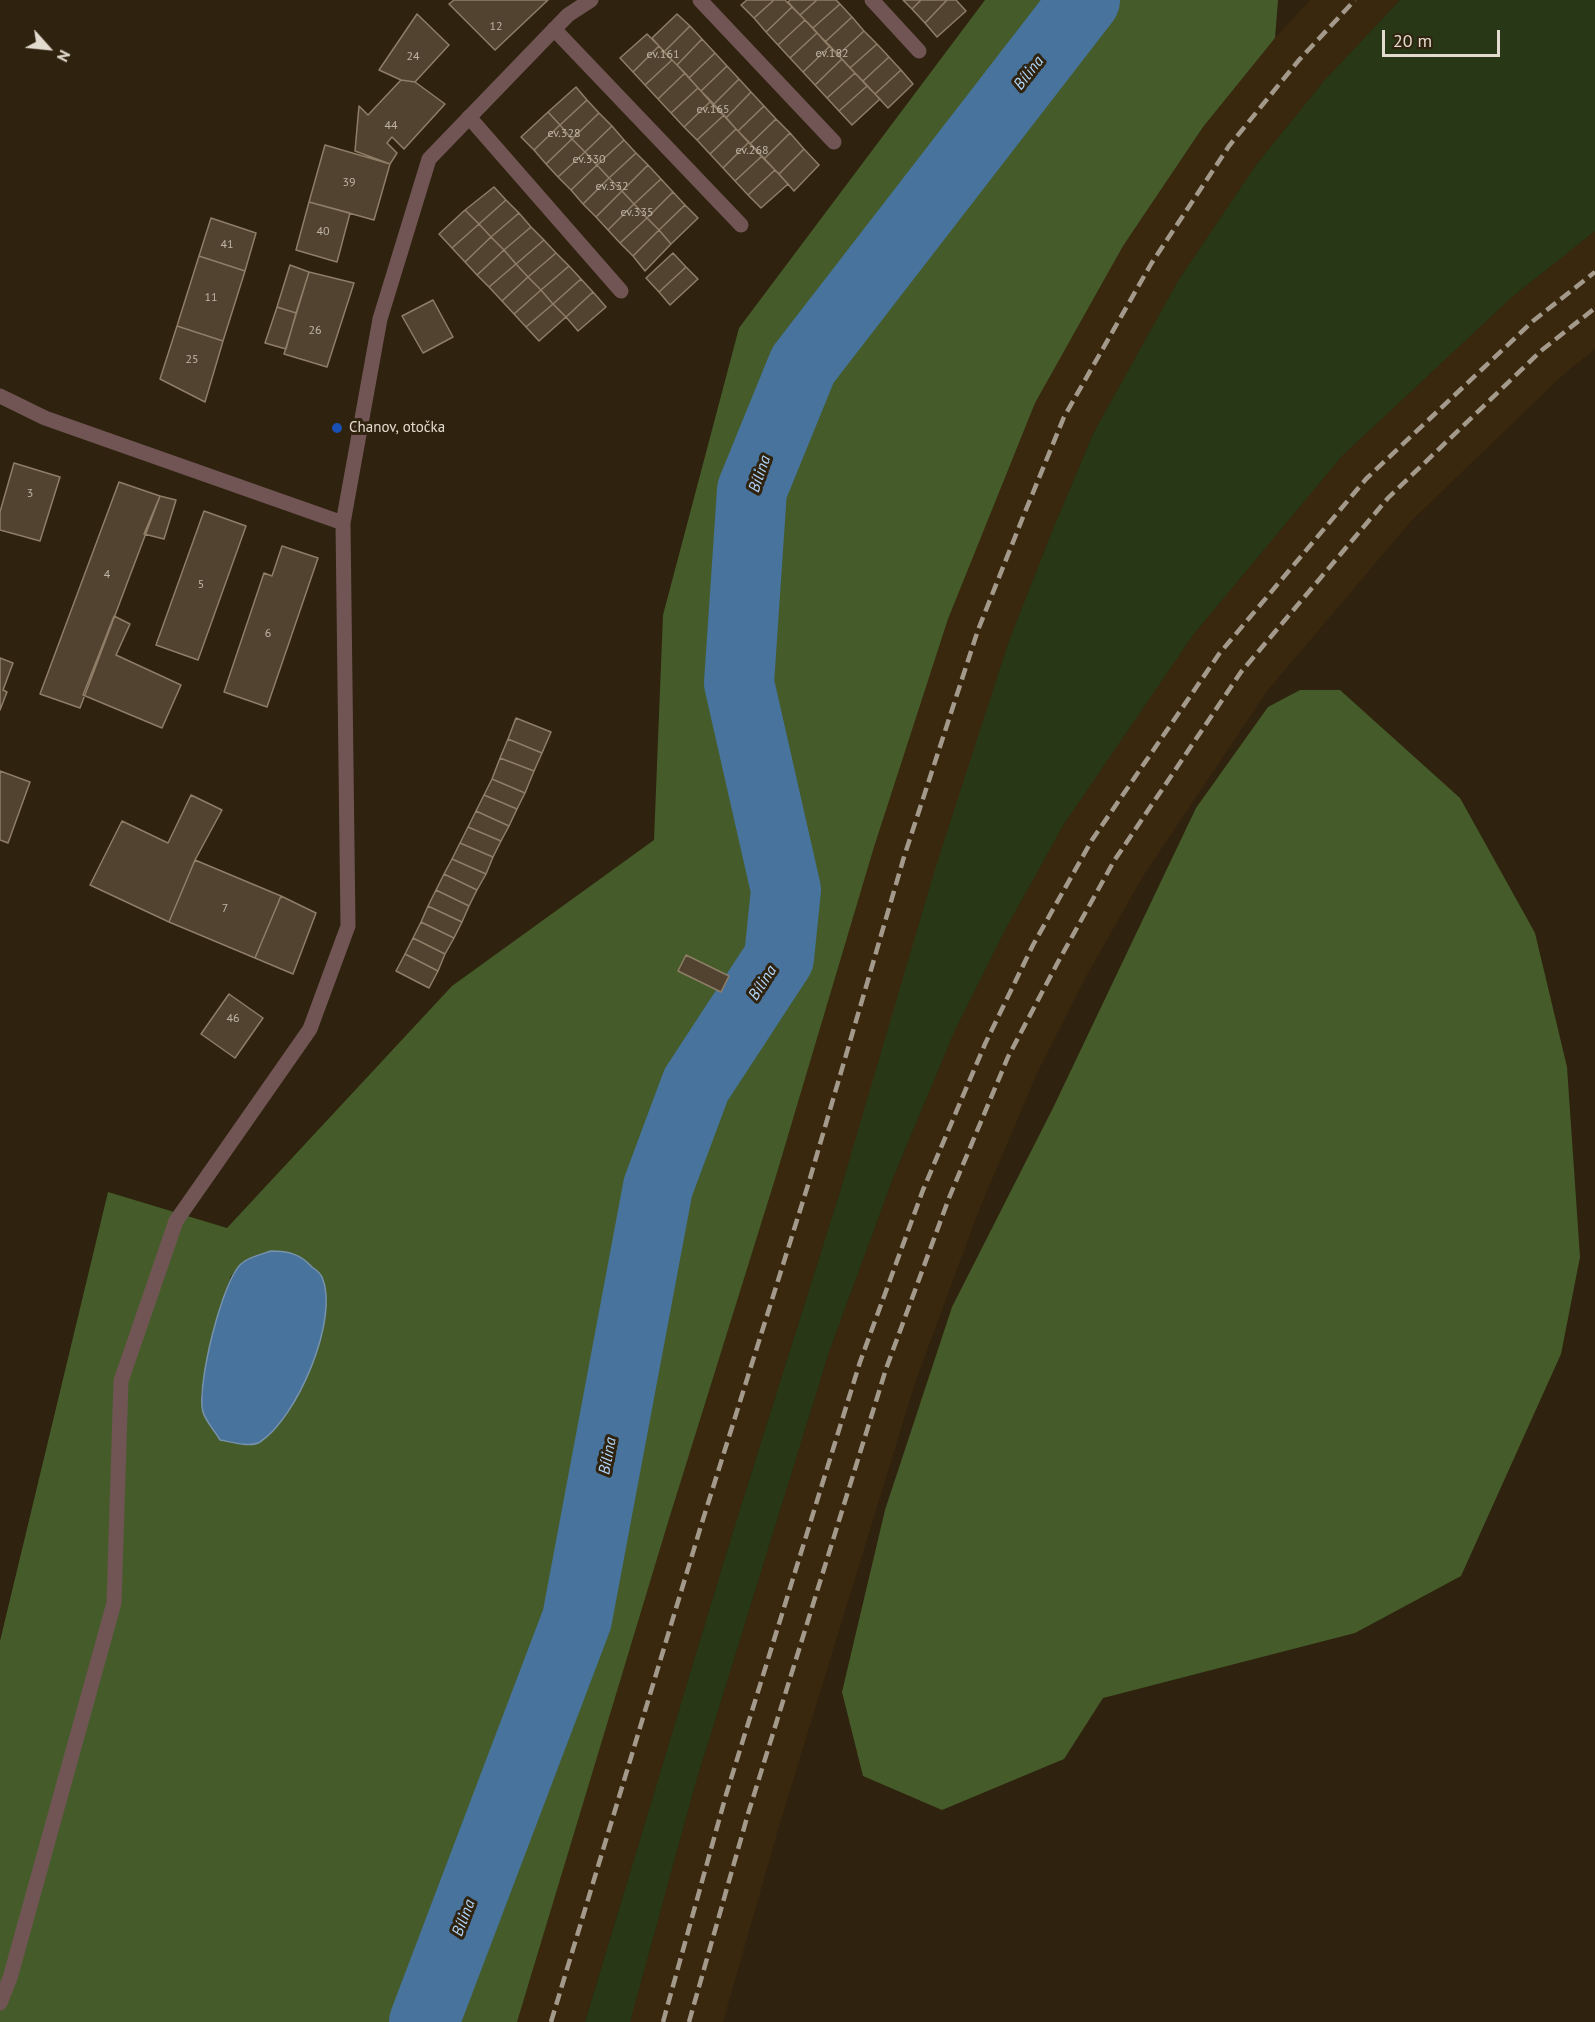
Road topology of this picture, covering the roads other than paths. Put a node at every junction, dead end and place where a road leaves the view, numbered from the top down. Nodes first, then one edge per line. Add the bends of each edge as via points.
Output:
1 (591, 0) edge
2 (700, 0) edge
3 (872, 0) edge
4 (554, 29) junction
5 (919, 51) dead end
6 (469, 117) junction
7 (834, 142) dead end
8 (741, 225) dead end
9 (621, 291) dead end
10 (0, 396) edge
11 (343, 524) junction
12 (0, 2003) edge

1 - 4 street
2 - 7 street
3 - 5 street
4 - 6 street
4 - 8 street
6 - 9 street
6 - 11 street via 429,159 380,319
10 - 11 street via 45,418
11 - 12 street via 348,926 310,1029 176,1221 121,1381 114,1603

